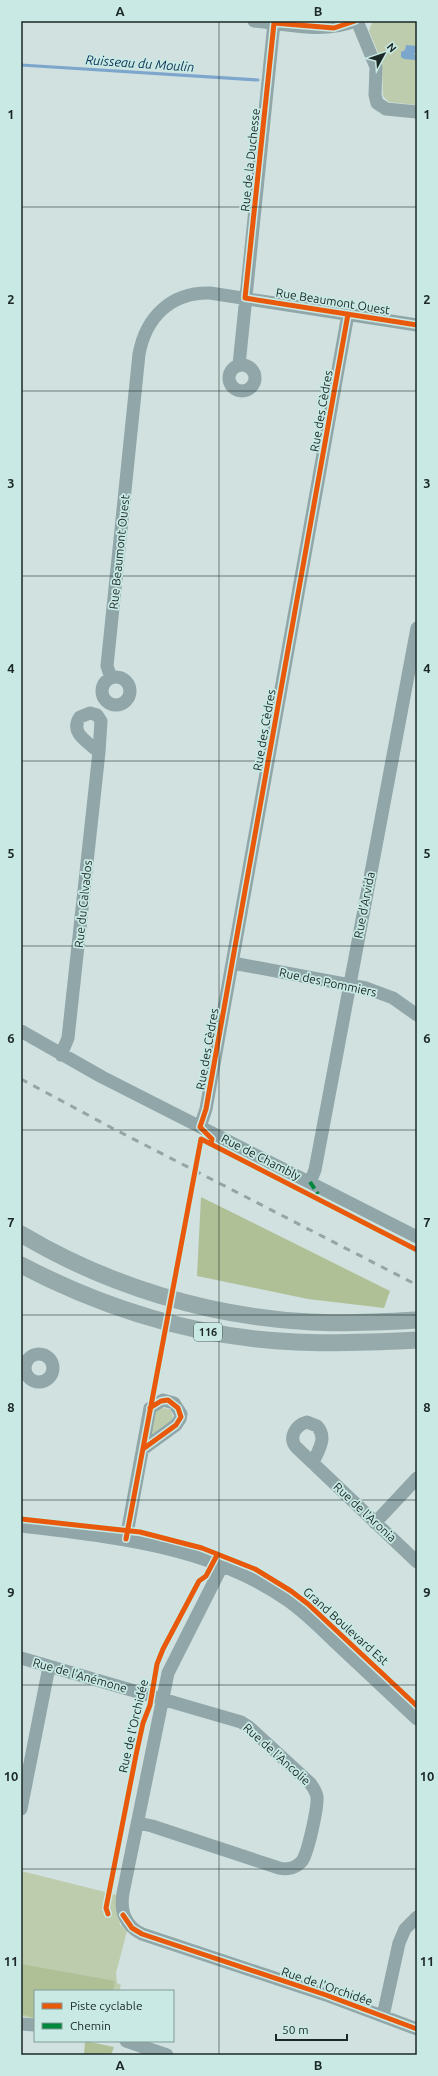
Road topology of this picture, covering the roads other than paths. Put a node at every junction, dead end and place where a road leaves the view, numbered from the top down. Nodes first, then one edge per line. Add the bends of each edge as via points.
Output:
1 (254, 21) edge
2 (356, 21) edge
3 (274, 23) junction
4 (417, 112) edge
5 (246, 298) junction
6 (348, 314) junction
7 (417, 325) edge
8 (239, 366) dead end
9 (417, 628) edge
10 (111, 678) dead end
11 (99, 752) dead end
12 (233, 963) junction
13 (349, 984) junction
14 (417, 1015) edge
15 (21, 1031) edge
16 (61, 1055) junction
17 (200, 1127) junction
18 (310, 1182) junction
19 (21, 1234) edge
20 (417, 1237) edge
21 (21, 1265) edge
22 (417, 1320) edge
23 (417, 1340) edge
24 (143, 1449) dead end
25 (313, 1463) dead end
26 (417, 1478) edge
27 (375, 1523) junction
28 (21, 1526) edge
29 (126, 1539) junction
30 (417, 1562) edge
31 (222, 1566) junction
32 (21, 1658) edge
33 (49, 1666) junction
34 (162, 1699) junction
35 (417, 1719) edge
36 (24, 1772) edge
37 (21, 1809) edge
38 (138, 1823) junction
39 (417, 1917) edge
40 (383, 2016) junction
41 (21, 2024) edge
42 (34, 2025) edge
43 (417, 2029) edge
44 (129, 2042) edge
45 (166, 2055) edge

1 - 3 street
2 - 3 street via 334,28
2 - 4 street via 376,67 375,95 378,103 386,109
3 - 5 street, Rue de la Duchesse
5 - 6 street, Rue Beaumont Ouest
5 - 8 street, Rue de la Duchesse
5 - 10 street, Rue Beaumont Ouest via 210,293 184,296 160,311 144,336 139,354 107,666
6 - 7 street, Rue Beaumont Ouest
6 - 12 street, Rue des Cèdres
9 - 13 street, Rue d'Arvida
11 - 16 street, Rue du Calvados via 68,1038
12 - 13 street, Rue des Pommiers
12 - 17 street, Rue des Cèdres via 206,1109
13 - 14 street, Rue des Pommiers via 393,998
13 - 18 street, Rue d'Arvida via 315,1170
15 - 16 street, Rue de Chambly
16 - 17 street, Rue de Chambly
17 - 18 street, Rue de Chambly
18 - 20 street, Rue de Chambly
19 - 22 main road, 116 via 104,1275 152,1293 204,1307 260,1317 311,1322
21 - 23 main road, 116 via 108,1304 190,1329 296,1342
24 - 29 street
25 - 27 street, Rue de l'Aronia
26 - 27 street
27 - 30 street, Rue de l'Aronia
28 - 29 street, Grand Boulevard Est
29 - 31 street, Grand Boulevard Est
31 - 34 street, Rue de l'Orchidée via 173,1660
31 - 35 street, Grand Boulevard Est via 258,1582 289,1601
32 - 33 street, Rue de l'Anémone
33 - 34 street, Rue de l'Anémone
33 - 36 street
34 - 38 street, Rue de l'Orchidée
34 - 38 street, Rue de l'Ancolie via 238,1720 246,1725 313,1786 317,1804 304,1856 298,1864 289,1869
36 - 37 street
38 - 40 street, Rue de l'Orchidée via 122,1904 125,1919 132,1928 144,1935
39 - 40 street via 406,1929 399,1943
40 - 43 street, Rue de l'Orchidée
41 - 42 street
44 - 45 street

